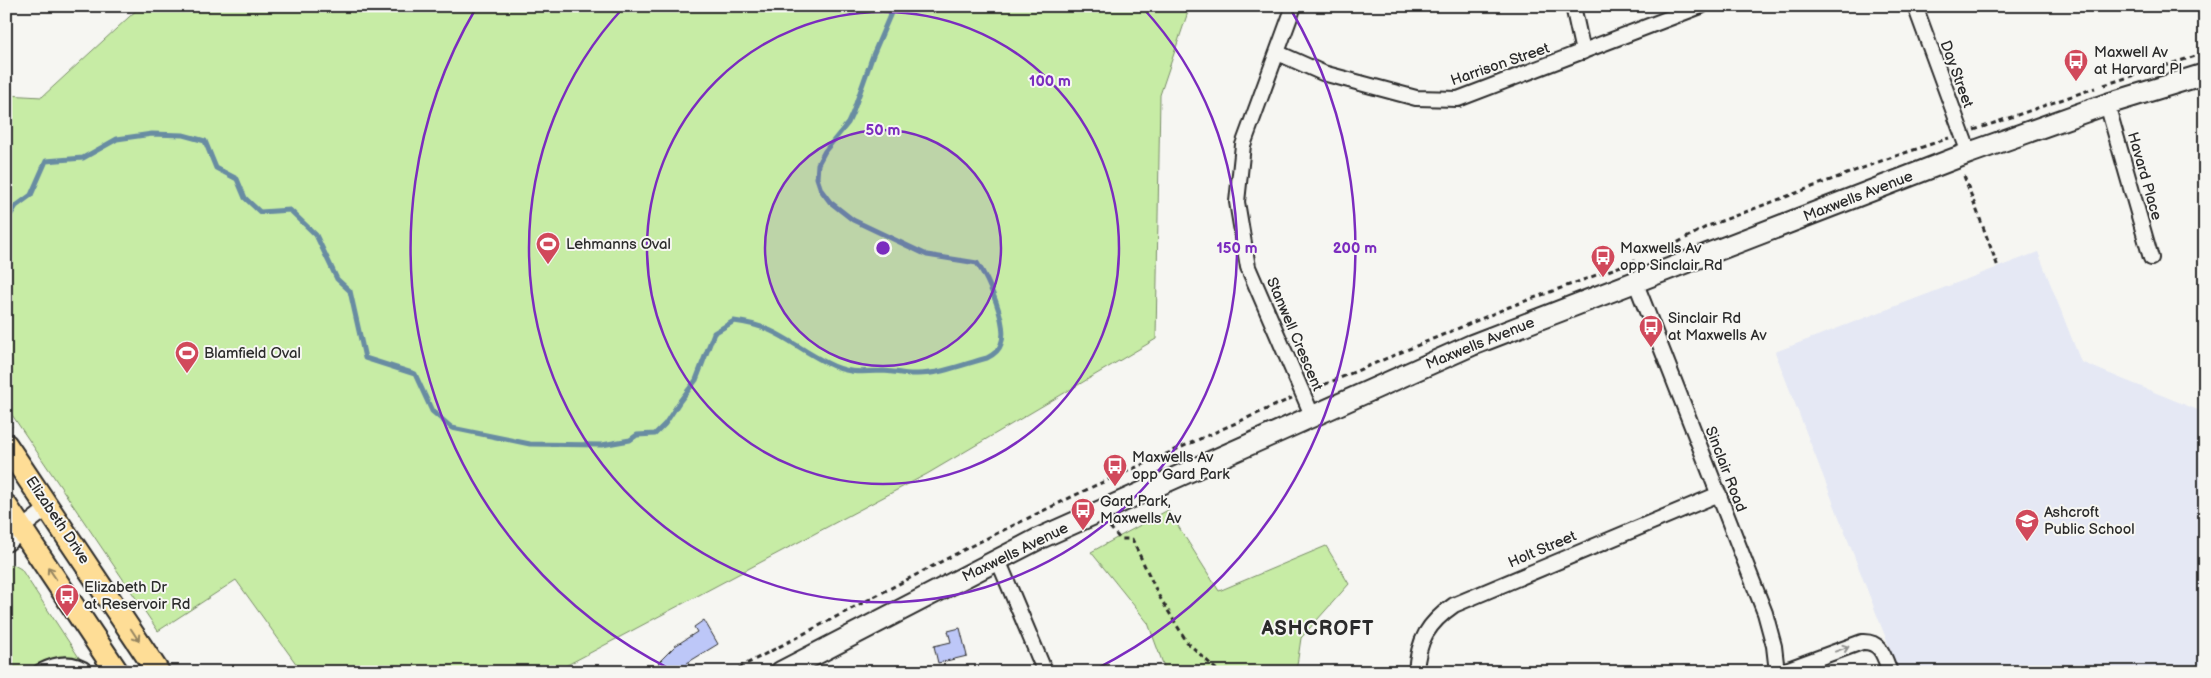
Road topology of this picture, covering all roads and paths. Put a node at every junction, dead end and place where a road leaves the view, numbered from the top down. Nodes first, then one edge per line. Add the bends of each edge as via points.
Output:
1 (1294, 6) edge
2 (1573, 6) edge
3 (1701, 6) edge
4 (1915, 6) edge
5 (1583, 52) junction
6 (1278, 53) junction
7 (2205, 74) edge
8 (2107, 104) junction
9 (1969, 153) junction
10 (1964, 176) dead end
11 (2151, 258) dead end
12 (1998, 267) dead end
13 (1635, 281) junction
14 (1312, 415) junction
15 (6, 445) edge
16 (1719, 494) junction
17 (6, 506) edge
18 (49, 507) junction
19 (1110, 527) dead end
20 (14, 535) edge
21 (998, 560) junction
22 (785, 671) edge
23 (40, 672) edge
24 (87, 672) edge
25 (118, 672) edge
26 (158, 672) edge
27 (1045, 672) edge
28 (1219, 672) edge
29 (1416, 672) edge
30 (1778, 672) edge
31 (1890, 672) edge

1 - 6 street, Stanwell Crescent
2 - 5 street
3 - 5 street, Harrison Street
4 - 9 street, Day Street
5 - 6 street, Harrison Street via 1458,99 1416,98 1323,73
6 - 14 street, Stanwell Crescent via 1243,145 1237,202 1248,267
7 - 8 street, Maxwells Avenue
8 - 9 street, Maxwells Avenue
8 - 11 street, Havard Place
9 - 13 street, Maxwells Avenue
10 - 12 path
13 - 14 street, Maxwells Avenue via 1472,344
13 - 16 street, Sinclair Road
14 - 21 street, Maxwells Avenue
15 - 18 main road, Elizabeth Drive
16 - 29 street, Holt Street via 1454,604 1430,625 1421,642
16 - 30 street, Sinclair Road via 1765,613
17 - 20 main road
18 - 20 street
18 -> 26 main road, Elizabeth Drive
19 - 28 path via 1120,539 1132,539 1159,596 1187,642
25 -> 20 main road
21 - 22 street, Maxwells Avenue
21 - 27 street
23 - 24 street via 63,664 77,666
30 -> 31 street via 1862,642 1872,642 1881,648

